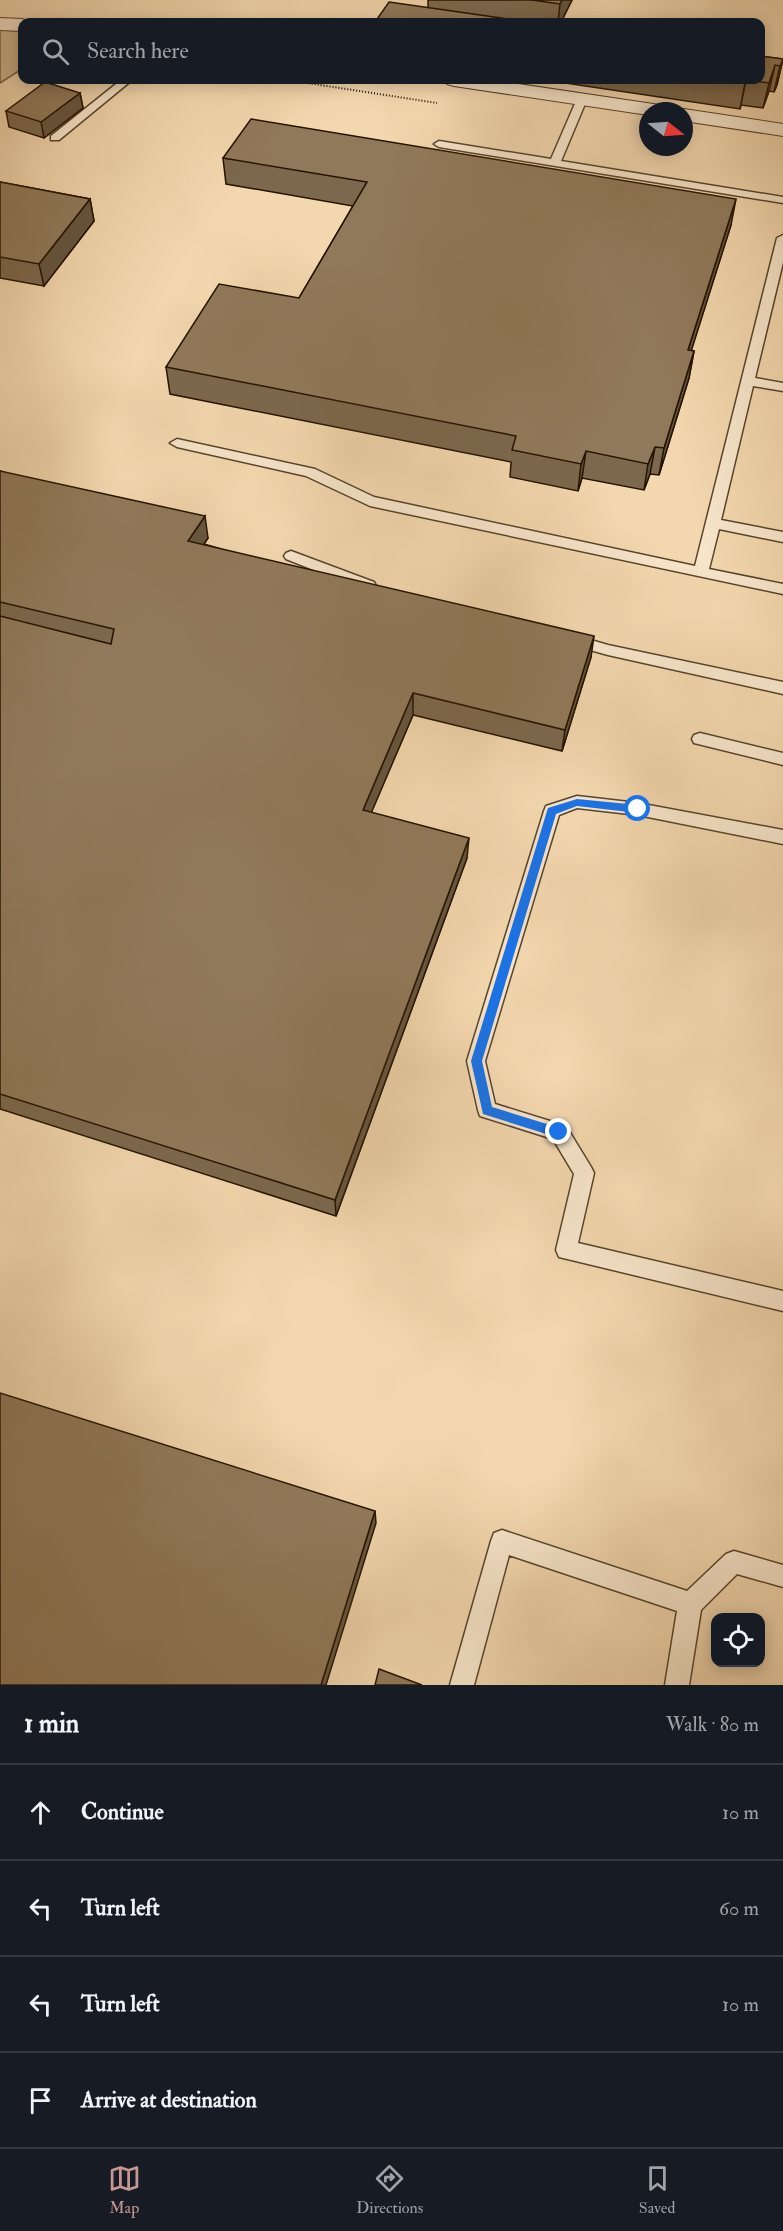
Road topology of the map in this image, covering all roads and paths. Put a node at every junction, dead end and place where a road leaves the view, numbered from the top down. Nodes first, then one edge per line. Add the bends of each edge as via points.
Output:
1 (0, 24) edge
2 (18, 25) edge
3 (122, 84) edge
4 (481, 84) edge
5 (582, 99) junction
6 (639, 108) edge
7 (693, 116) edge
8 (783, 130) edge
9 (55, 138) dead end
10 (439, 144) dead end
11 (555, 163) junction
12 (783, 200) edge
13 (783, 238) edge
14 (780, 264) edge
15 (748, 381) junction
16 (783, 387) edge
17 (177, 443) dead end
18 (713, 523) junction
19 (783, 537) edge
20 (291, 556) dead end
21 (701, 572) junction
22 (379, 589) edge
23 (783, 589) edge
24 (559, 636) edge
25 (783, 688) edge
26 (700, 738) dead end
27 (783, 759) edge
28 (783, 837) edge
29 (783, 1301) edge
30 (783, 1576) edge
31 (690, 1604) junction
32 (462, 1685) edge
33 (677, 1685) edge

1 - 2 street
3 - 9 lane
4 - 5 street
5 - 6 street
5 - 11 lane
7 - 8 street
10 - 11 lane
11 - 12 lane
13 - 14 lane
14 - 15 lane
15 - 16 lane
15 - 18 lane
17 - 21 lane via 310,472 370,501
18 - 19 lane
18 - 21 lane
20 - 22 lane
21 - 23 lane
24 - 25 lane
26 - 27 lane
28 - 29 lane via 638,809 577,802 552,811 476,1061 487,1110 559,1132 584,1173 566,1250
30 - 31 lane via 734,1562
31 - 32 lane via 502,1541
31 - 33 lane

